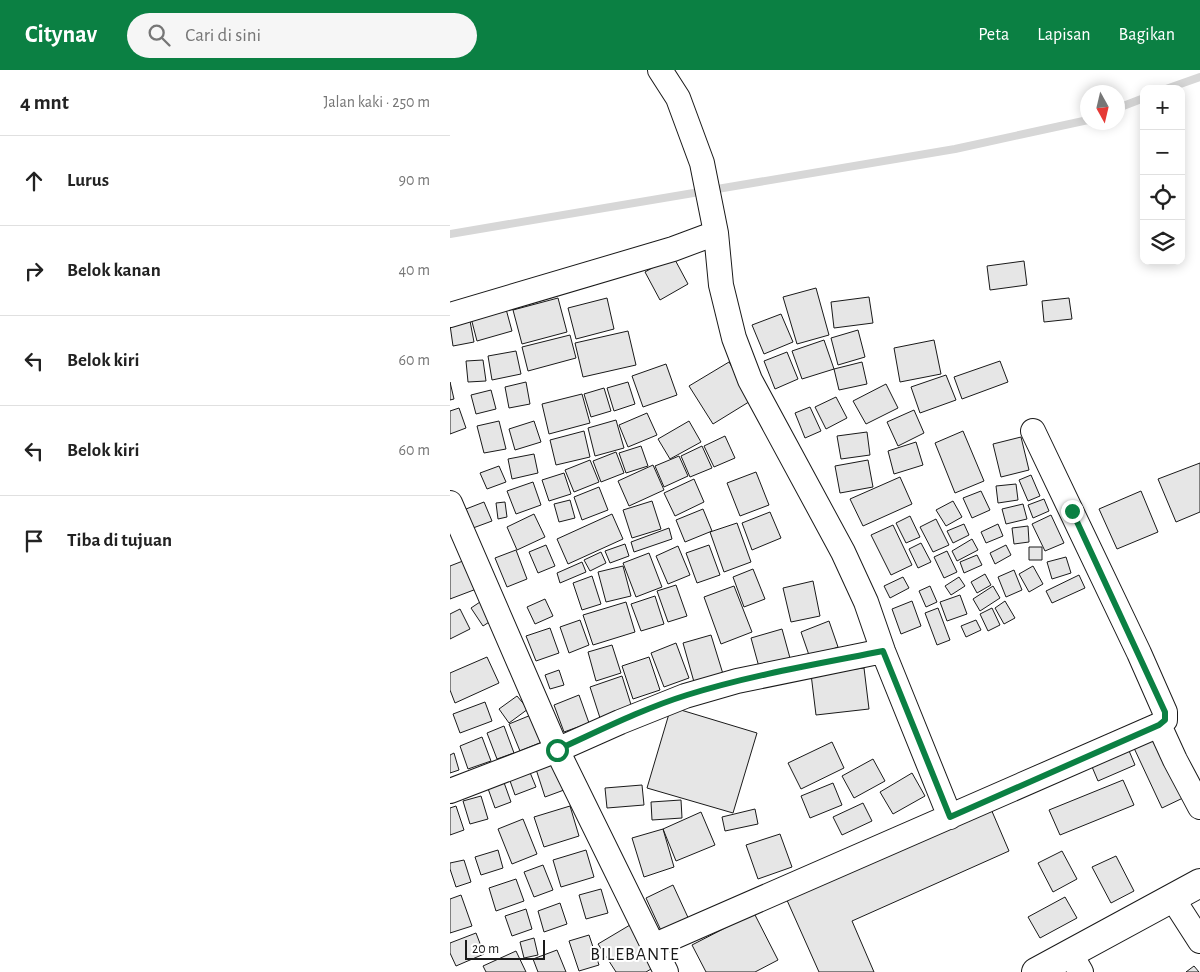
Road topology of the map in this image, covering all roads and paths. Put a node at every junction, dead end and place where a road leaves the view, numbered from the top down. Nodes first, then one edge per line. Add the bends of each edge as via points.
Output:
1 (660, 70) edge
2 (716, 233) junction
3 (450, 315) edge
4 (1033, 431) dead end
5 (450, 503) edge
6 (883, 651) junction
7 (1159, 725) junction
8 (557, 750) junction
9 (450, 791) edge
10 (1200, 807) edge
11 (950, 817) junction
12 (1200, 883) edge
13 (1173, 898) junction
14 (1200, 941) edge
15 (653, 946) junction
16 (1076, 962) edge
17 (666, 972) edge
18 (1036, 972) edge

1 - 2 street via 678,98 702,163
2 - 3 street via 673,249
2 - 6 street via 721,285 734,338 750,380 843,552 866,602
4 - 7 street via 1165,712 1165,720
5 - 8 street
6 - 8 street via 737,681 685,696
6 - 11 street
7 - 10 street
7 - 11 street
8 - 9 street
8 - 15 street
11 - 15 street
12 - 13 street
13 - 14 street
13 - 16 street
15 - 17 street
16 - 18 street

